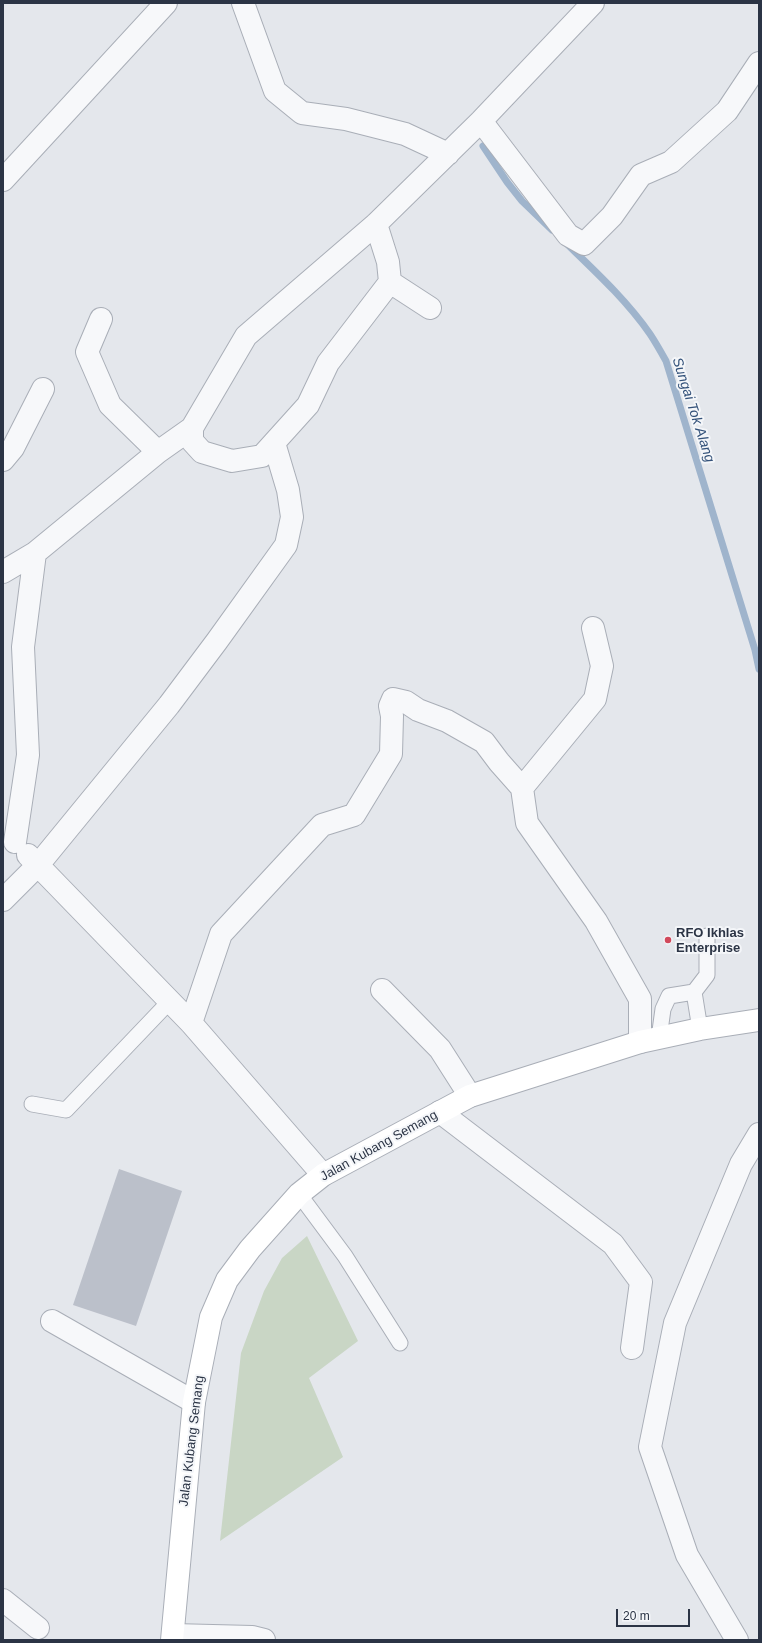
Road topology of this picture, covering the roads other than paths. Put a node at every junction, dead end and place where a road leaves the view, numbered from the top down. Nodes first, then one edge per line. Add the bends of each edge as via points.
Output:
1 (166, 3) edge
2 (243, 3) edge
3 (594, 3) edge
4 (759, 63) edge
5 (481, 121) junction
6 (448, 154) junction
7 (3, 180) edge
8 (376, 224) junction
9 (390, 282) junction
10 (430, 308) dead end
11 (101, 319) dead end
12 (43, 389) dead end
13 (192, 428) junction
14 (274, 443) junction
15 (158, 452) junction
16 (3, 460) edge
17 (34, 553) junction
18 (3, 572) edge
19 (593, 628) dead end
20 (522, 788) junction
21 (9, 836) edge
22 (38, 865) junction
23 (3, 900) edge
24 (708, 936) dead end
25 (382, 990) dead end
26 (694, 992) junction
27 (170, 1001) junction
28 (759, 1020) edge
29 (191, 1023) junction
30 (700, 1029) junction
31 (650, 1040) junction
32 (470, 1096) junction
33 (32, 1104) dead end
34 (440, 1112) junction
35 (759, 1134) edge
36 (323, 1175) junction
37 (299, 1194) junction
38 (52, 1322) dead end
39 (400, 1343) dead end
40 (632, 1348) dead end
41 (194, 1402) junction
42 (3, 1600) edge
43 (38, 1628) dead end
44 (172, 1638) edge
45 (264, 1640) edge
46 (737, 1640) edge

1 - 7 street
2 - 6 street via 275,91 302,113 346,120 404,134
3 - 5 street
4 - 5 street via 727,111 671,162 641,175 612,216 584,244 568,235
5 - 6 street
6 - 8 street
8 - 9 street via 388,262
8 - 13 street via 246,336
9 - 10 street
9 - 14 street via 328,363 308,405
11 - 15 street via 87,352 110,405
12 - 16 street
13 - 14 street via 192,441 202,452 232,461 262,456
13 - 15 street
14 - 22 street via 288,490 292,517 286,545 217,642
15 - 17 street
17 - 18 street
17 - 21 street via 23,647 28,755
19 - 20 street via 602,666 595,699
20 - 29 street via 484,742 447,721 418,710 406,702 393,699 390,706 391,754 354,815 322,825 221,934
20 - 31 street via 527,823 596,921 640,999
21 - 22 street
22 - 23 street
22 - 27 street
24 - 26 lane via 707,974
25 - 32 street via 440,1049
26 - 30 lane
26 - 31 lane via 669,996
27 - 29 street
27 - 33 lane via 66,1110
28 - 30 main road, Jalan Kubang Semang
29 - 36 street
30 - 31 main road, Jalan Kubang Semang
31 - 32 main road, Jalan Kubang Semang
32 - 34 main road, Jalan Kubang Semang
34 - 36 main road, Jalan Kubang Semang
34 - 40 street via 613,1244 642,1282
35 - 46 street via 740,1164 675,1323 650,1447 687,1555
36 - 37 main road, Jalan Kubang Semang
37 - 39 lane via 345,1256
37 - 41 main road, Jalan Kubang Semang via 250,1249 227,1280 211,1317
38 - 41 street
41 - 44 main road, Jalan Kubang Semang
42 - 43 street
44 - 45 street via 252,1637

